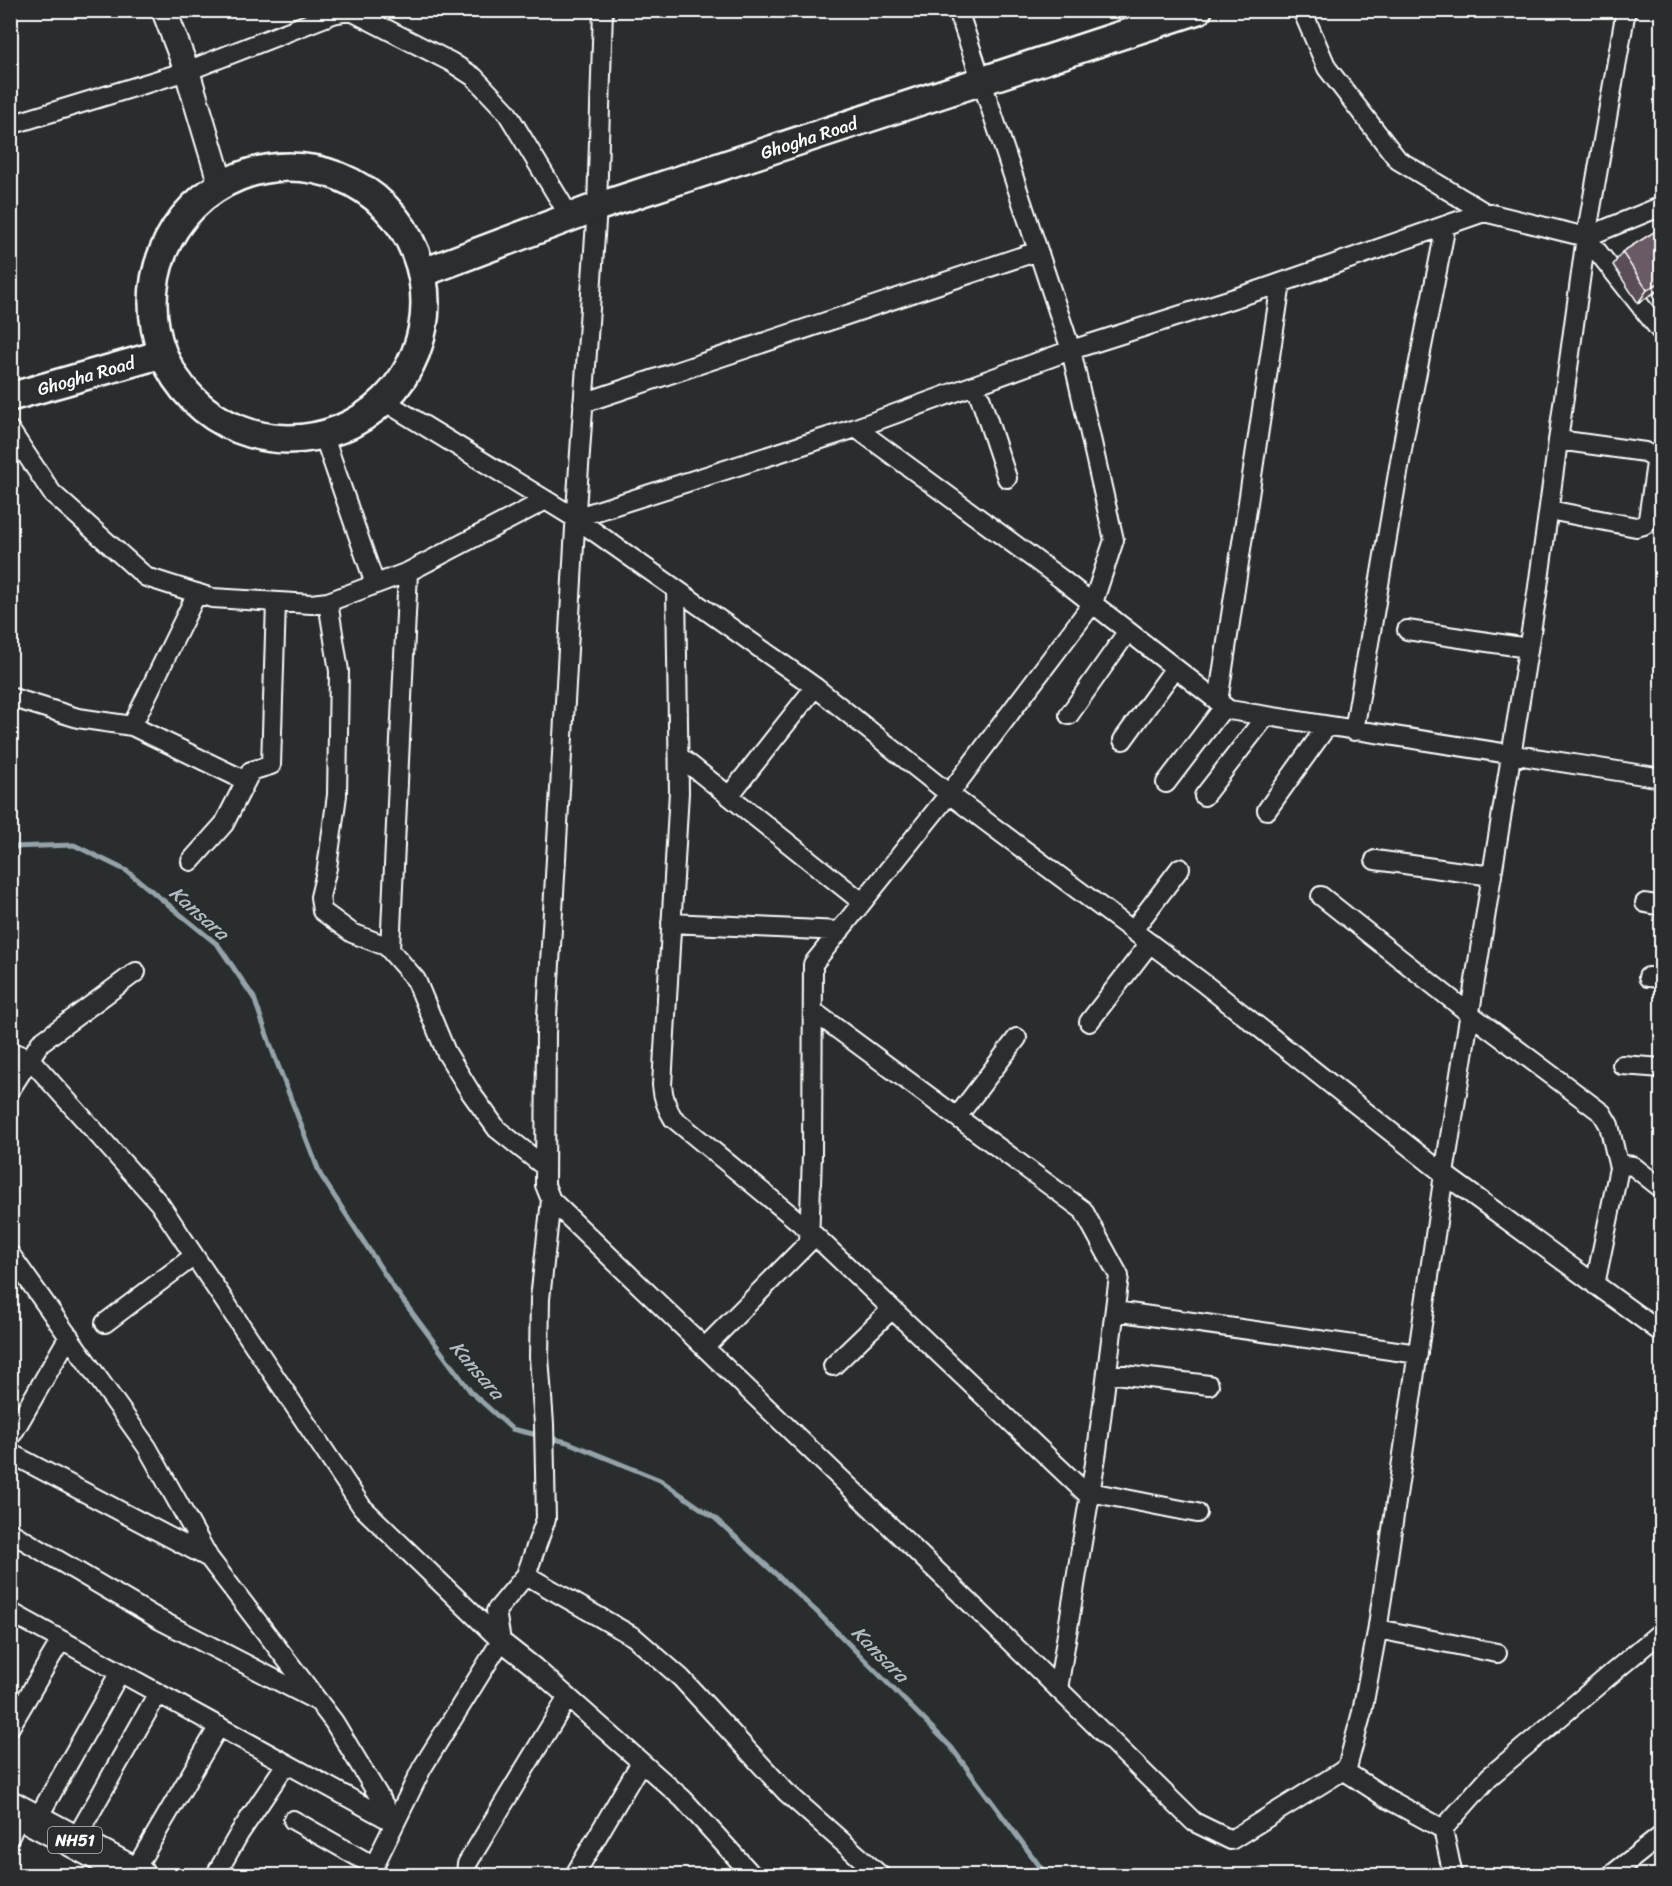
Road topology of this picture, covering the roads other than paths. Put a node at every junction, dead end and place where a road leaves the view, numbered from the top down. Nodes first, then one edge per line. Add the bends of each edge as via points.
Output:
1 (164, 10) edge
2 (603, 10) edge
3 (958, 10) edge
4 (1198, 10) edge
5 (1302, 10) edge
6 (1626, 10) edge
7 (343, 11) edge
8 (187, 71) junction
9 (982, 81) junction
10 (10, 125) edge
11 (221, 185) junction
12 (1662, 206) edge
13 (597, 207) junction
14 (1484, 212) junction
15 (570, 217) junction
16 (1446, 225) junction
17 (1586, 237) junction
18 (1038, 251) junction
19 (422, 273) junction
20 (1281, 283) junction
21 (1662, 333) edge
22 (1071, 350) junction
23 (162, 354) junction
24 (976, 385) junction
25 (10, 397) edge
26 (384, 401) junction
27 (583, 403) junction
28 (856, 428) junction
29 (10, 430) edge
30 (323, 434) junction
31 (1558, 440) junction
32 (1007, 478) dead end
33 (546, 500) junction
34 (1549, 510) junction
35 (575, 518) junction
36 (408, 572) junction
37 (375, 584) junction
38 (676, 589) junction
39 (197, 593) junction
40 (276, 602) junction
41 (328, 602) junction
42 (1093, 603) junction
43 (1407, 630) dead end
44 (1128, 631) junction
45 (1528, 648) junction
46 (1175, 668) junction
47 (814, 687) junction
48 (10, 697) edge
49 (1221, 704) junction
50 (1070, 715) dead end
51 (1266, 716) junction
52 (132, 726) junction
53 (1328, 726) junction
54 (1354, 731) junction
55 (1123, 740) dead end
56 (679, 756) junction
57 (1511, 756) junction
58 (1662, 778) edge
59 (246, 781) junction
60 (1166, 783) dead end
61 (949, 794) junction
62 (1204, 795) dead end
63 (729, 796) junction
64 (1267, 810) dead end
65 (1375, 860) dead end
66 (191, 861) dead end
67 (1180, 868) dead end
68 (1492, 876) junction
69 (1322, 896) dead end
70 (862, 902) junction
71 (671, 923) junction
72 (1133, 930) junction
73 (840, 931) junction
74 (1150, 944) junction
75 (390, 950) junction
76 (136, 972) dead end
77 (813, 1011) junction
78 (1470, 1014) junction
79 (1089, 1022) dead end
80 (1017, 1038) dead end
81 (10, 1051) edge
82 (30, 1059) junction
83 (1622, 1065) dead end
84 (1662, 1068) edge
85 (10, 1090) edge
86 (957, 1117) junction
87 (545, 1167) junction
88 (1619, 1168) junction
89 (1444, 1174) junction
90 (1662, 1189) edge
91 (551, 1200) junction
92 (810, 1231) junction
93 (10, 1254) edge
94 (194, 1257) junction
95 (1595, 1285) junction
96 (892, 1309) junction
97 (1115, 1311) junction
98 (105, 1323) dead end
99 (1660, 1329) edge
100 (69, 1336) junction
101 (705, 1347) junction
102 (1418, 1353) junction
103 (833, 1366) dead end
104 (1107, 1372) junction
105 (1209, 1385) dead end
106 (10, 1438) edge
107 (10, 1453) edge
108 (1090, 1495) junction
109 (1197, 1513) dead end
110 (10, 1532) edge
111 (209, 1558) junction
112 (526, 1575) junction
113 (10, 1612) edge
114 (1378, 1629) junction
115 (1662, 1632) edge
116 (61, 1640) junction
117 (501, 1641) junction
118 (1497, 1653) dead end
119 (120, 1672) junction
120 (1058, 1689) junction
121 (158, 1693) junction
122 (568, 1697) junction
123 (320, 1702) junction
124 (219, 1726) junction
125 (10, 1727) edge
126 (641, 1762) junction
127 (286, 1764) junction
128 (1343, 1770) junction
129 (293, 1820) dead end
130 (17, 1822) edge
131 (395, 1824) junction
132 (1443, 1829) junction
133 (75, 1840) junction
134 (1659, 1842) edge
135 (372, 1871) edge
136 (136, 1874) edge
137 (94, 1875) edge
138 (214, 1875) edge
139 (468, 1875) edge
140 (574, 1875) edge
141 (753, 1875) edge
142 (881, 1875) edge
143 (1453, 1875) edge
144 (1610, 1875) edge

1 - 8 street
2 - 13 street
3 - 9 street
4 - 9 main road, Ghogha Road
5 - 14 street via 1327,68 1398,160
6 - 17 street
7 - 8 street
7 - 15 street via 451,62 474,77 506,111
8 - 10 street
8 - 11 street
9 - 13 main road, Ghogha Road
9 - 18 street
11 - 19 main road via 260,170 303,167 344,178 380,201 406,234
11 - 23 main road via 195,205 174,230 160,259 153,301
12 - 17 street
13 - 15 main road, Ghogha Road
13 - 27 street
14 - 16 street
14 - 17 street
15 - 19 main road, Ghogha Road
16 - 20 street
16 - 54 street via 1404,438
17 - 21 street
17 - 31 street
18 - 22 street
18 - 27 street
19 - 26 main road via 424,319 411,364
20 - 22 street
20 - 49 street
22 - 24 street
22 - 42 street via 1114,540
23 - 25 main road, Ghogha Road
23 - 30 main road via 185,392 219,421 260,437 305,439
24 - 28 street
24 - 32 street
26 - 30 main road via 348,427
26 - 33 street
27 - 35 street
28 - 35 street
28 - 42 street
29 - 39 street via 52,493 146,577
30 - 37 street
31 - 34 street
31 - 34 street via 1645,452 1656,464 1644,525 1636,527
33 - 35 street
33 - 36 street
34 - 45 street
35 - 38 street
35 - 87 street via 546,1032
36 - 37 street
36 - 75 street
37 - 41 street
38 - 47 street
38 - 56 street
39 - 40 street via 212,598
39 - 52 street
40 - 41 street
40 - 59 street via 271,765 252,771
41 - 75 street via 339,671 337,795 320,897 322,911 352,933
42 - 44 street
42 - 61 street
43 - 45 street
44 - 46 street
44 - 50 street
45 - 57 street
46 - 49 street
46 - 55 street
47 - 61 street
47 - 63 street
48 - 52 street via 78,718
49 - 51 street via 1229,710
49 - 60 street
51 - 53 street
51 - 62 street
52 - 59 street
53 - 54 street
53 - 64 street
54 - 57 street
56 - 63 street
56 - 71 street
57 - 58 street
57 - 68 street
59 - 66 street via 224,824
61 - 70 street
61 - 72 street
63 - 70 street
65 - 68 street
67 - 72 street
68 - 78 street
69 - 78 street
70 - 73 street
71 - 73 street
71 - 92 street via 662,1085 667,1109
72 - 74 street
73 - 77 street via 813,964
74 - 79 street
74 - 89 street
75 - 87 street via 416,980 446,1052 471,1093 497,1129
76 - 82 street via 40,1043
77 - 86 street
77 - 92 street
78 - 88 street via 1602,1113 1609,1125
78 - 89 street
80 - 86 street
81 - 82 street
82 - 85 street
82 - 94 street via 159,1203
83 - 84 street
86 - 97 street via 1083,1210 1119,1276
87 - 91 street via 544,1185
88 - 90 street via 1633,1166
88 - 95 street
89 - 95 street
89 - 102 street
91 - 101 street
91 - 112 street via 540,1299 539,1357 546,1519
92 - 96 street
92 - 101 street via 809,1242
93 - 100 street
94 - 98 street
94 - 117 street via 362,1507
95 - 99 street
96 - 103 street
96 - 108 street
97 - 102 street
97 - 104 street
100 - 106 street
100 - 111 street via 147,1447
101 - 120 street
102 - 114 street
104 - 105 street
104 - 108 street
107 - 111 street
108 - 109 street
108 - 120 street
110 - 123 street via 160,1620
111 - 123 street
112 - 117 street via 496,1611
112 - 142 street via 634,1637 681,1678 786,1792
113 - 116 street
114 - 118 street
114 - 128 street via 1362,1712 1347,1768
115 - 132 street via 1489,1777
116 - 119 street
116 - 125 street
117 - 122 street
117 - 131 street via 422,1767
119 - 121 street
119 - 130 street
120 - 128 street via 1194,1822 1231,1840
121 - 124 street
121 - 133 street
122 - 126 street
122 - 139 street via 466,1864
123 - 131 street
124 - 127 street
124 - 136 street
126 - 140 street
126 - 141 street via 683,1799
127 - 131 street
127 - 138 street
128 - 132 street
129 - 135 street
130 - 133 highway, NH51
130 - 137 highway, NH51
131 - 135 street
132 - 143 street
133 - 136 highway, NH51
134 - 144 street

